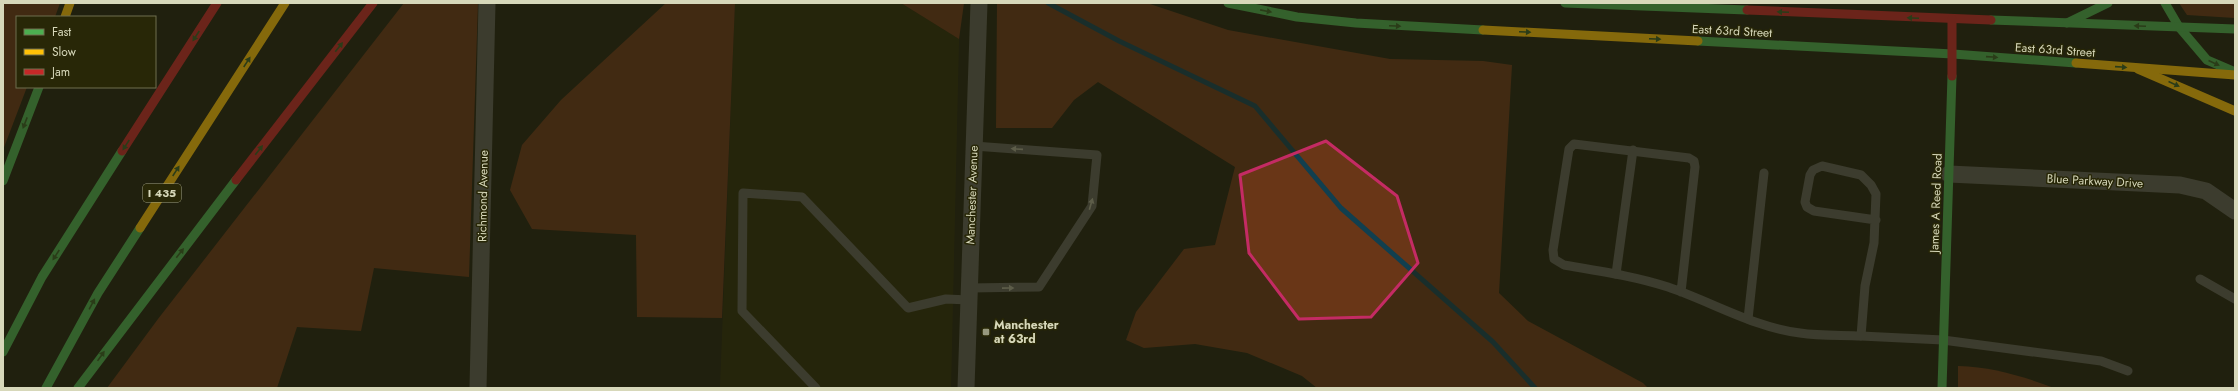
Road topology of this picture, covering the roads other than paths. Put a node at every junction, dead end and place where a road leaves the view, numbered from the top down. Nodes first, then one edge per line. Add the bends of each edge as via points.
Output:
1 (70, 3) edge
2 (217, 3) edge
3 (285, 3) edge
4 (374, 3) edge
5 (487, 3) edge
6 (979, 3) edge
7 (1228, 3) edge
8 (1565, 3) edge
9 (2108, 3) edge
10 (2165, 3) edge
11 (1951, 15) junction
12 (65, 16) edge
13 (2067, 23) junction
14 (2179, 28) junction
15 (2235, 29) edge
16 (1953, 54) junction
17 (2138, 69) junction
18 (2235, 74) edge
19 (39, 88) edge
20 (2235, 111) edge
21 (974, 146) junction
22 (1633, 150) junction
23 (1764, 172) dead end
24 (1949, 174) junction
25 (3, 181) edge
26 (2235, 211) edge
27 (1876, 220) junction
28 (1616, 274) junction
29 (2200, 278) dead end
30 (1681, 292) junction
31 (969, 294) junction
32 (2235, 299) edge
33 (1748, 319) junction
34 (1861, 336) junction
35 (1943, 340) junction
36 (3, 352) edge
37 (2128, 370) dead end
38 (46, 388) edge
39 (78, 388) edge
40 (478, 388) edge
41 (816, 388) edge
42 (966, 388) edge
43 (1942, 388) edge

1 - 12 main road
2 -> 36 main road via 42,277
38 -> 3 main road, I 435 via 98,292
39 -> 4 main road
5 - 40 street, Richmond Avenue
6 - 21 street, Manchester Avenue
7 -> 16 main road, East 63rd Street via 1297,17 1356,24
11 -> 8 main road, East 63rd Street
9 - 13 main road
10 - 14 main road
11 - 13 main road, East 63rd Street
11 - 16 main road, James A Reed Road
14 -> 13 main road, East 63rd Street
14 - 15 main road, East 63rd Street
14 -> 18 main road via 2207,60
16 -> 17 main road, East 63rd Street
16 - 24 main road, James A Reed Road
17 - 18 main road, East 63rd Street
17 -> 20 main road
19 -> 25 main road
21 - 31 street, Manchester Avenue
31 -> 21 lane via 1039,287 1092,206 1097,155
22 - 28 lane
22 - 28 lane via 1580,144 1574,144 1569,149 1553,250 1554,259 1564,265
22 - 30 lane via 1689,158 1694,161
23 - 33 lane
24 - 26 street, Blue Parkway Drive via 2180,185 2206,191
24 - 35 main road, James A Reed Road
27 - 27 lane via 1876,194 1861,175 1822,166 1813,170 1806,195 1807,208
27 - 34 lane
28 - 30 lane
29 - 32 lane
30 - 33 lane
31 - 41 lane via 908,308 802,197 743,193 742,311
31 - 42 street, Manchester Avenue
33 - 34 lane via 1801,333
34 - 35 lane
35 - 37 lane via 2101,361
35 - 43 main road, James A Reed Road

